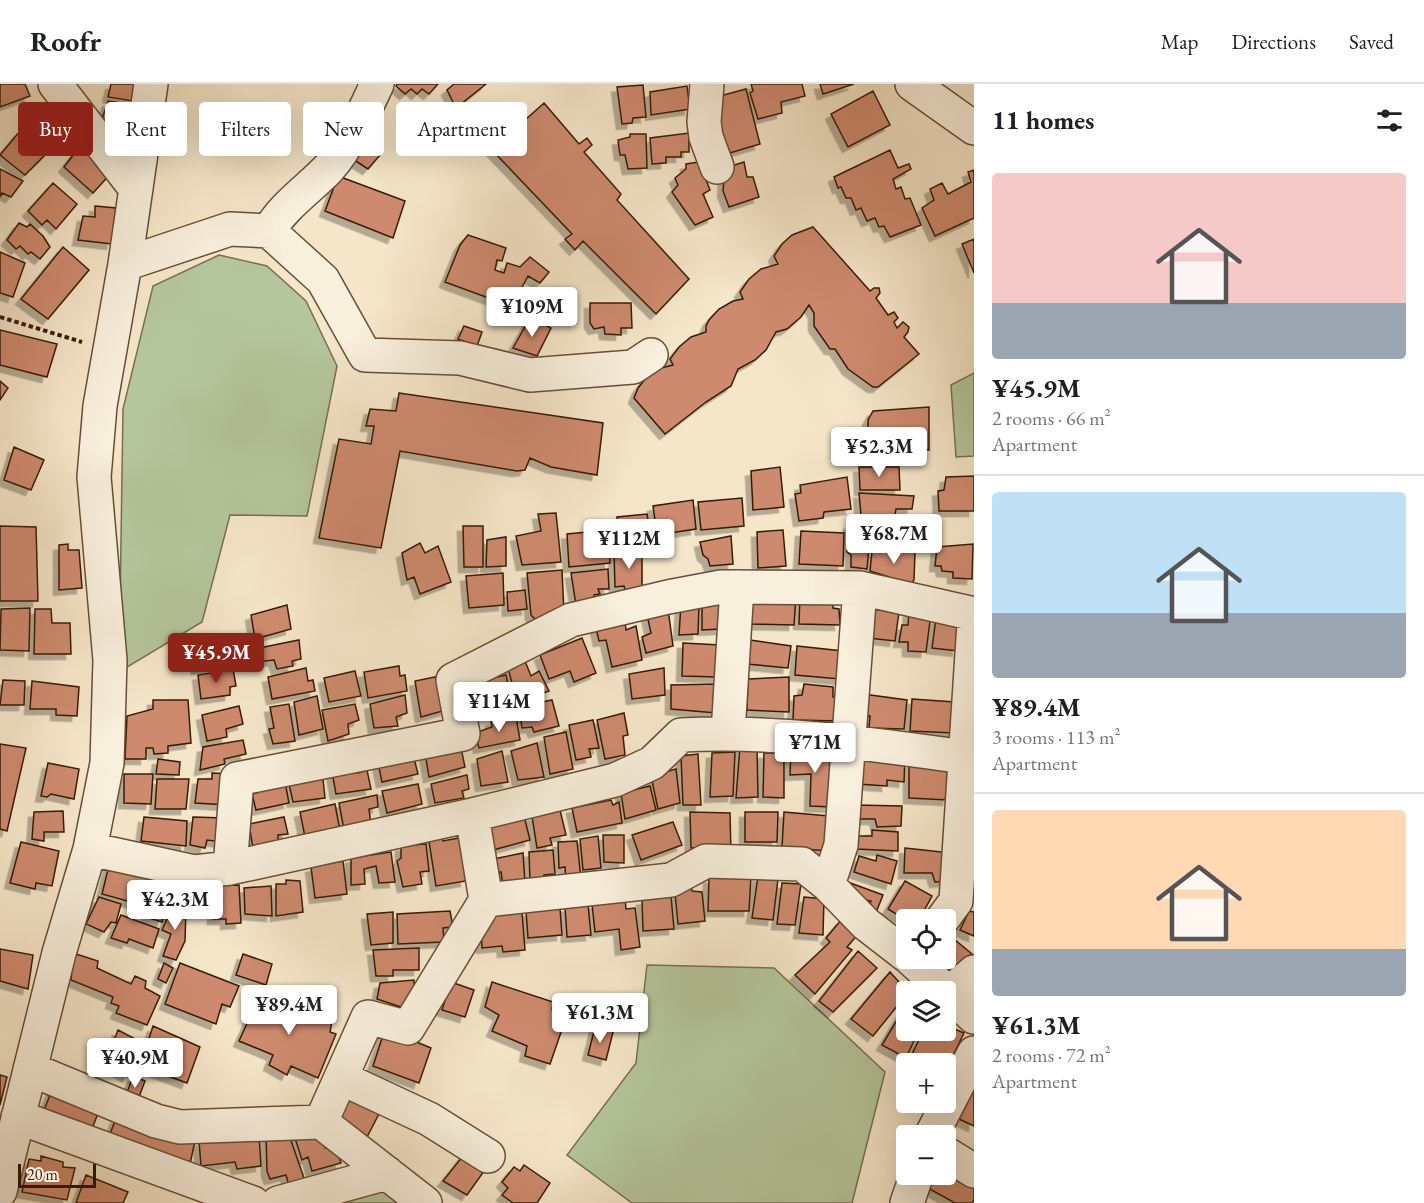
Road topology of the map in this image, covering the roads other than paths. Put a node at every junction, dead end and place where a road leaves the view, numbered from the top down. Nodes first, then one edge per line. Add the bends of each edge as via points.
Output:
1 (55, 84) edge
2 (151, 84) edge
3 (377, 84) edge
4 (707, 84) edge
5 (912, 84) edge
6 (974, 128) edge
7 (717, 167) dead end
8 (136, 189) junction
9 (269, 231) junction
10 (125, 264) junction
11 (651, 355) dead end
12 (737, 587) junction
13 (860, 588) junction
14 (974, 614) edge
15 (974, 623) edge
16 (728, 733) junction
17 (848, 740) junction
18 (965, 757) junction
19 (472, 816) junction
20 (90, 849) junction
21 (230, 868) junction
22 (828, 885) junction
23 (486, 900) junction
24 (950, 909) edge
25 (896, 946) edge
26 (922, 969) edge
27 (974, 972) edge
28 (964, 1008) edge
29 (974, 1053) edge
30 (30, 1069) junction
31 (341, 1078) junction
32 (321, 1122) junction
33 (937, 1125) edge
34 (10, 1130) edge
35 (488, 1156) dead end
36 (956, 1160) edge
37 (974, 1172) edge
38 (387, 1173) junction
39 (914, 1185) edge
40 (0, 1191) edge
41 (253, 1203) edge
42 (278, 1203) edge
43 (425, 1203) edge
44 (908, 1203) edge

1 - 8 street
2 - 8 street
3 - 9 street via 331,166 276,219
4 - 7 street via 704,122
5 - 6 street
8 - 10 street
9 - 10 street via 230,229
9 - 11 street via 323,280 365,355 460,358 530,375 633,367
10 - 20 street via 100,406 94,477 110,660 107,763
12 - 13 street
12 - 16 street
12 - 21 street via 668,597 572,620 453,680 463,734 237,779
13 - 14 street
13 - 17 street
15 - 18 street
16 - 17 street
16 - 19 street via 681,735 652,763 615,780
17 - 18 street
17 - 22 street via 842,845
18 - 24 street via 956,901
19 - 21 street
19 - 23 street
20 - 21 street via 195,872
20 - 30 street
22 - 23 street via 802,864 706,861 671,880
22 - 25 street via 866,924
23 - 31 street via 408,1028 368,1017
26 - 28 street
27 - 28 street via 962,983
29 - 33 street
30 - 32 street via 180,1128
30 - 34 street
31 - 32 street
31 - 35 street via 429,1119
32 - 38 street
34 - 40 street
34 - 41 street
36 - 37 street
38 - 42 street
38 - 43 street
39 - 44 street

